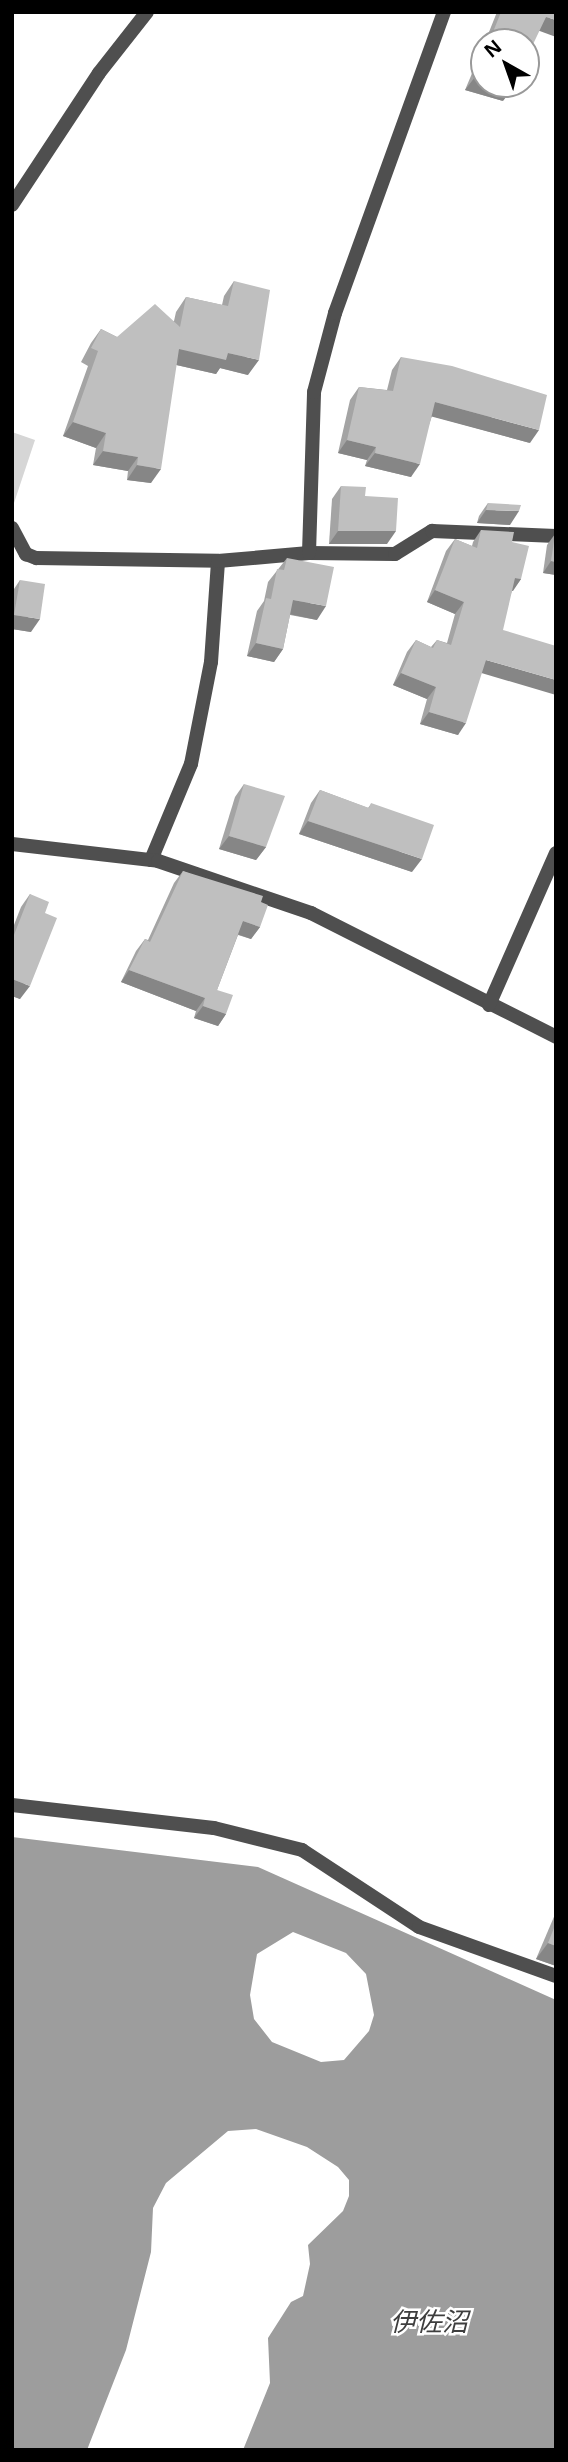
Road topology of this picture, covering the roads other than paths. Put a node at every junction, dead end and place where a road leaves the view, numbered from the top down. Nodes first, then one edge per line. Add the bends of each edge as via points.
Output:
1 (147, 12) edge
2 (444, 12) edge
3 (12, 205) edge
4 (12, 528) edge
5 (556, 536) edge
6 (309, 553) junction
7 (218, 561) junction
8 (12, 844) edge
9 (556, 853) edge
10 (151, 860) junction
11 (489, 1005) junction
12 (556, 1037) edge
13 (12, 1805) edge
14 (556, 1976) edge

1 - 3 street via 99,73
2 - 6 street via 335,313 314,392
4 - 7 street via 26,554 36,558
5 - 6 street via 432,531 395,554
6 - 7 street
7 - 10 street via 211,662 191,764
8 - 10 street
9 - 11 street
10 - 11 street via 311,913
11 - 12 street
13 - 14 street via 214,1828 302,1850 419,1927

